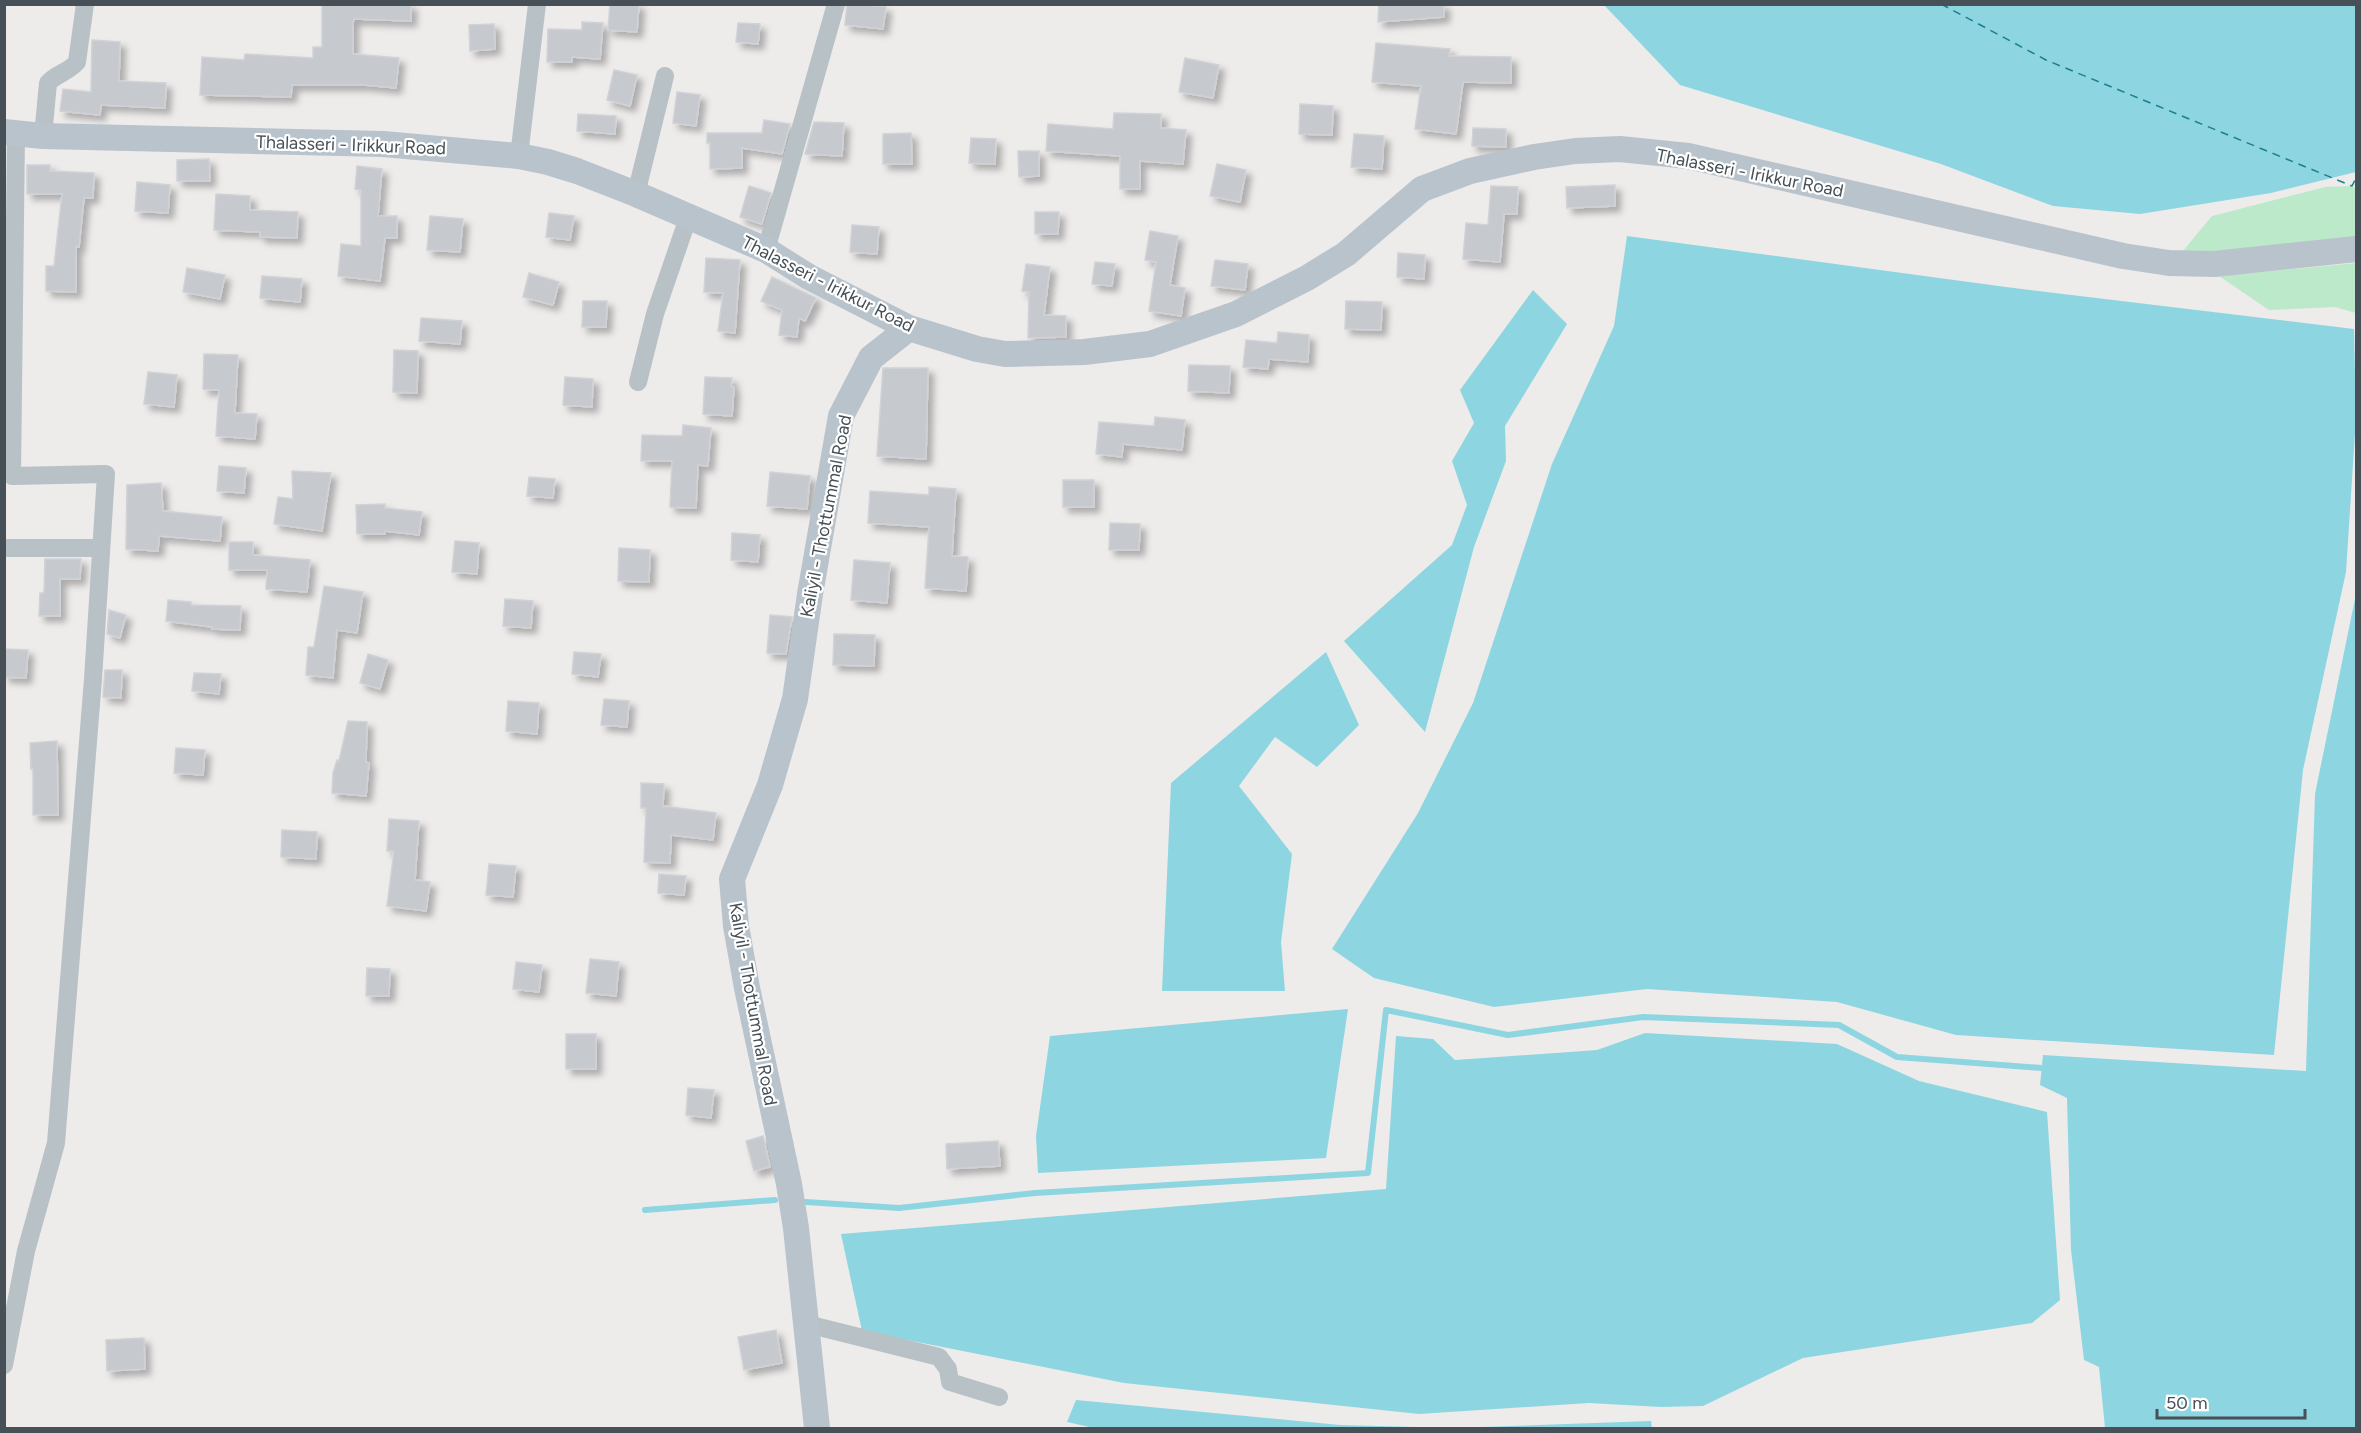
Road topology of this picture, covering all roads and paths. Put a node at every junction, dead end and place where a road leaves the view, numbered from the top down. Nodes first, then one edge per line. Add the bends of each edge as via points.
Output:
1 (85, 4) edge
2 (537, 4) edge
3 (836, 4) edge
4 (664, 76) dead end
5 (10, 133) edge
6 (43, 136) junction
7 (519, 156) junction
8 (636, 194) junction
9 (688, 218) junction
10 (2353, 249) edge
11 (766, 250) junction
12 (909, 328) junction
13 (638, 382) dead end
14 (4, 548) edge
15 (101, 548) junction
16 (807, 1324) junction
17 (4, 1365) edge
18 (999, 1397) dead end
19 (817, 1428) edge

1 - 6 street via 77,62 48,82
2 - 7 street
3 - 11 street
4 - 8 street
5 - 6 main road, Thalasseri - Irikkur Road
5 - 15 street via 12,476 105,474
6 - 7 main road, Thalasseri - Irikkur Road via 383,144
7 - 8 main road, Thalasseri - Irikkur Road via 565,167
8 - 9 main road, Thalasseri - Irikkur Road
9 - 11 main road, Thalasseri - Irikkur Road
9 - 13 street via 655,314
10 - 12 main road, Thalasseri - Irikkur Road via 2214,264 2169,263 2123,256 1688,156 1620,149 1575,151 1470,171 1422,189 1346,254 1307,278 1236,314 1150,344 1084,352 1005,354
11 - 12 main road, Thalasseri - Irikkur Road via 809,277
12 - 16 main road, Kaliyil - Thottummal Road via 871,358 841,416 795,699 770,785 732,879 747,988 789,1184
14 - 15 street
15 - 17 street via 56,1143 26,1251
16 - 18 street via 939,1357 948,1369 950,1382
16 - 19 main road, Kaliyil - Thottummal Road

